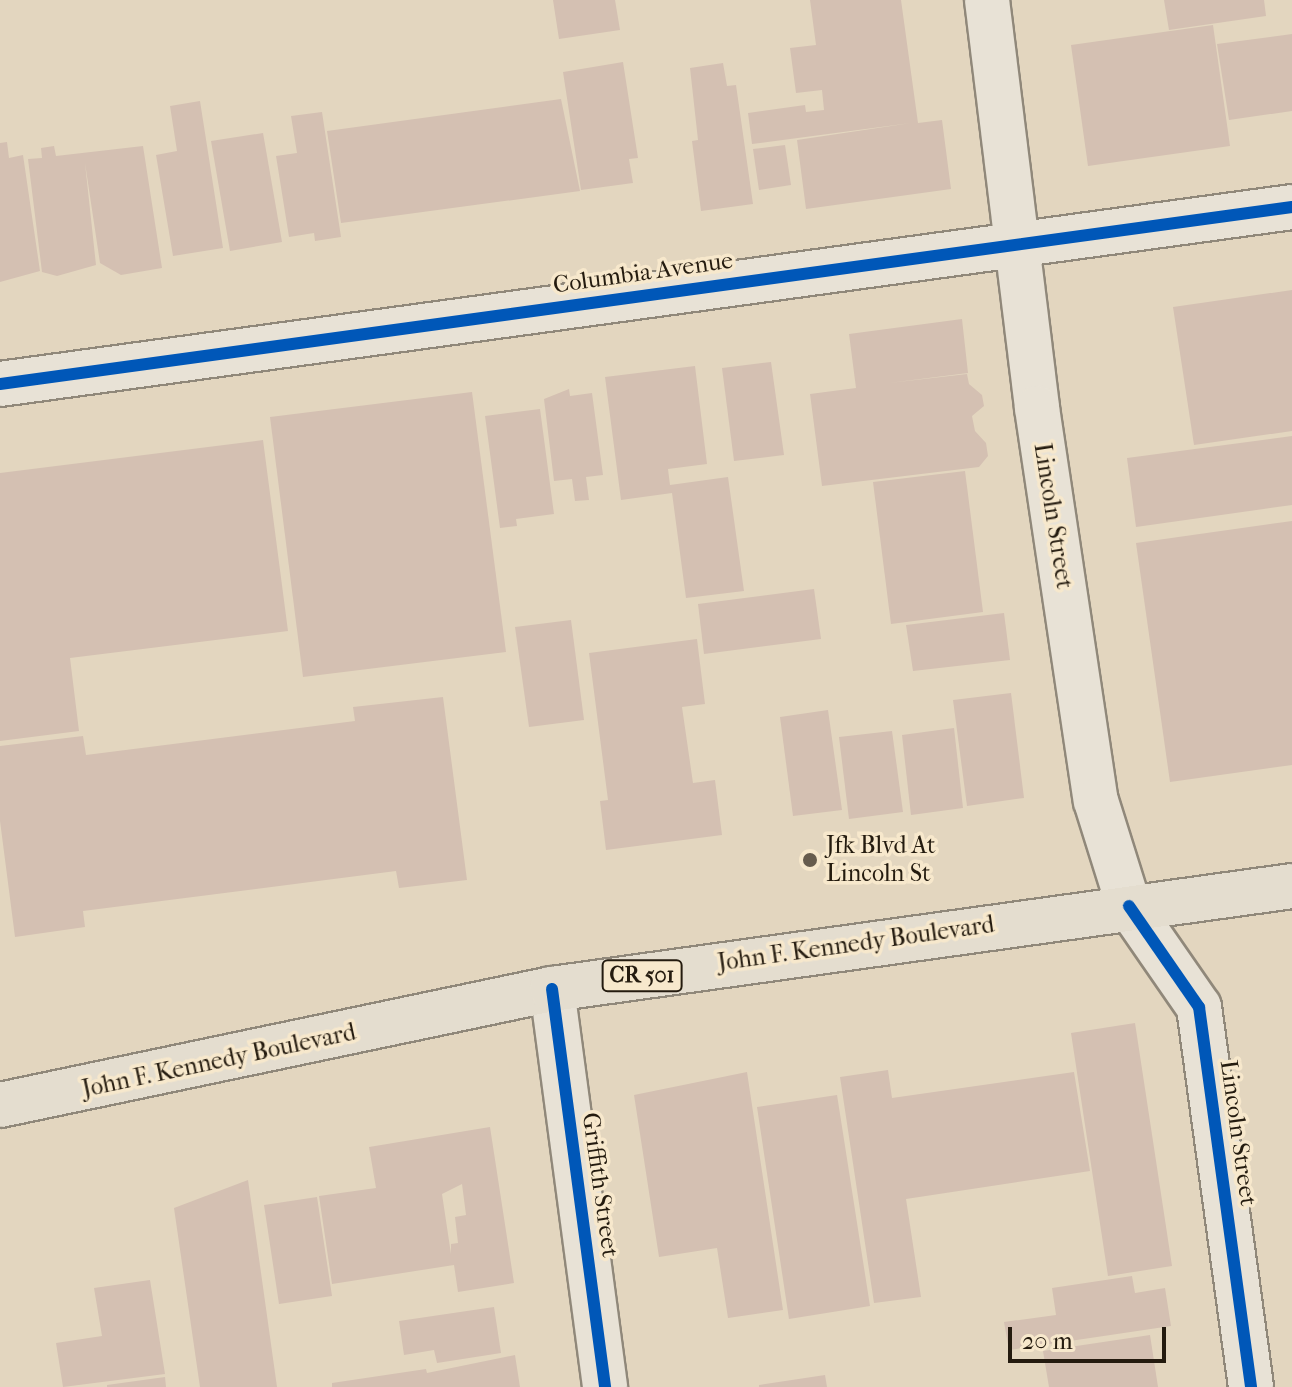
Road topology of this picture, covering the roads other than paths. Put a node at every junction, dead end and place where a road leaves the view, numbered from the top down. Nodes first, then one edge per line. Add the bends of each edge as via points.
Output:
1 (987, 0) edge
2 (1292, 207) edge
3 (1018, 244) junction
4 (0, 384) edge
5 (1292, 886) edge
6 (1129, 906) junction
7 (552, 989) junction
8 (0, 1105) edge
9 (605, 1387) edge
10 (1251, 1387) edge

1 - 3 street, Lincoln Street
2 - 3 street, Columbia Avenue
3 - 4 street, Columbia Avenue
3 - 6 street, Lincoln Street via 1096,801
5 - 6 main road, John F. Kennedy Boulevard / CR 501
6 - 7 main road, John F. Kennedy Boulevard / CR 501
6 - 10 street, Lincoln Street via 1199,1007
7 - 8 main road, John F. Kennedy Boulevard / CR 501
7 - 9 street, Griffith Street

